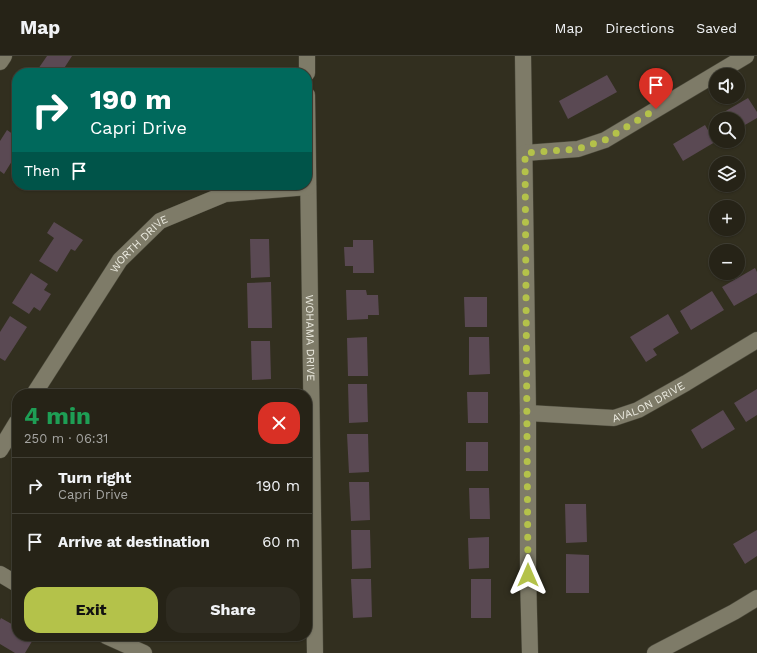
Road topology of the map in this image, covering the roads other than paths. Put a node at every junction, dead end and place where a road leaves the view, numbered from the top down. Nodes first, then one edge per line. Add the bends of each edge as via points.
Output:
1 (4, 56) edge
2 (307, 56) edge
3 (523, 56) edge
4 (746, 56) edge
5 (0, 62) edge
6 (307, 68) edge
7 (525, 153) junction
8 (272, 190) edge
9 (308, 190) edge
10 (757, 340) edge
11 (37, 389) edge
12 (311, 389) edge
13 (528, 413) junction
14 (12, 430) edge
15 (0, 450) edge
16 (312, 453) edge
17 (0, 574) edge
18 (12, 581) edge
19 (757, 598) edge
20 (117, 641) edge
21 (144, 653) edge
22 (315, 653) edge
23 (530, 653) edge
24 (655, 653) edge

1 - 5 street
2 - 6 street
3 - 7 street
4 - 7 street via 605,140 578,149
7 - 13 street
8 - 11 street, WORTH DRIVE via 225,194 160,221 120,260
9 - 12 street, WOHAMA DRIVE
10 - 13 street, AVALON DRIVE via 686,384 638,410 614,418
13 - 23 street
14 - 15 street
16 - 22 street, WOHAMA DRIVE
17 - 18 street
19 - 24 street
20 - 21 street

